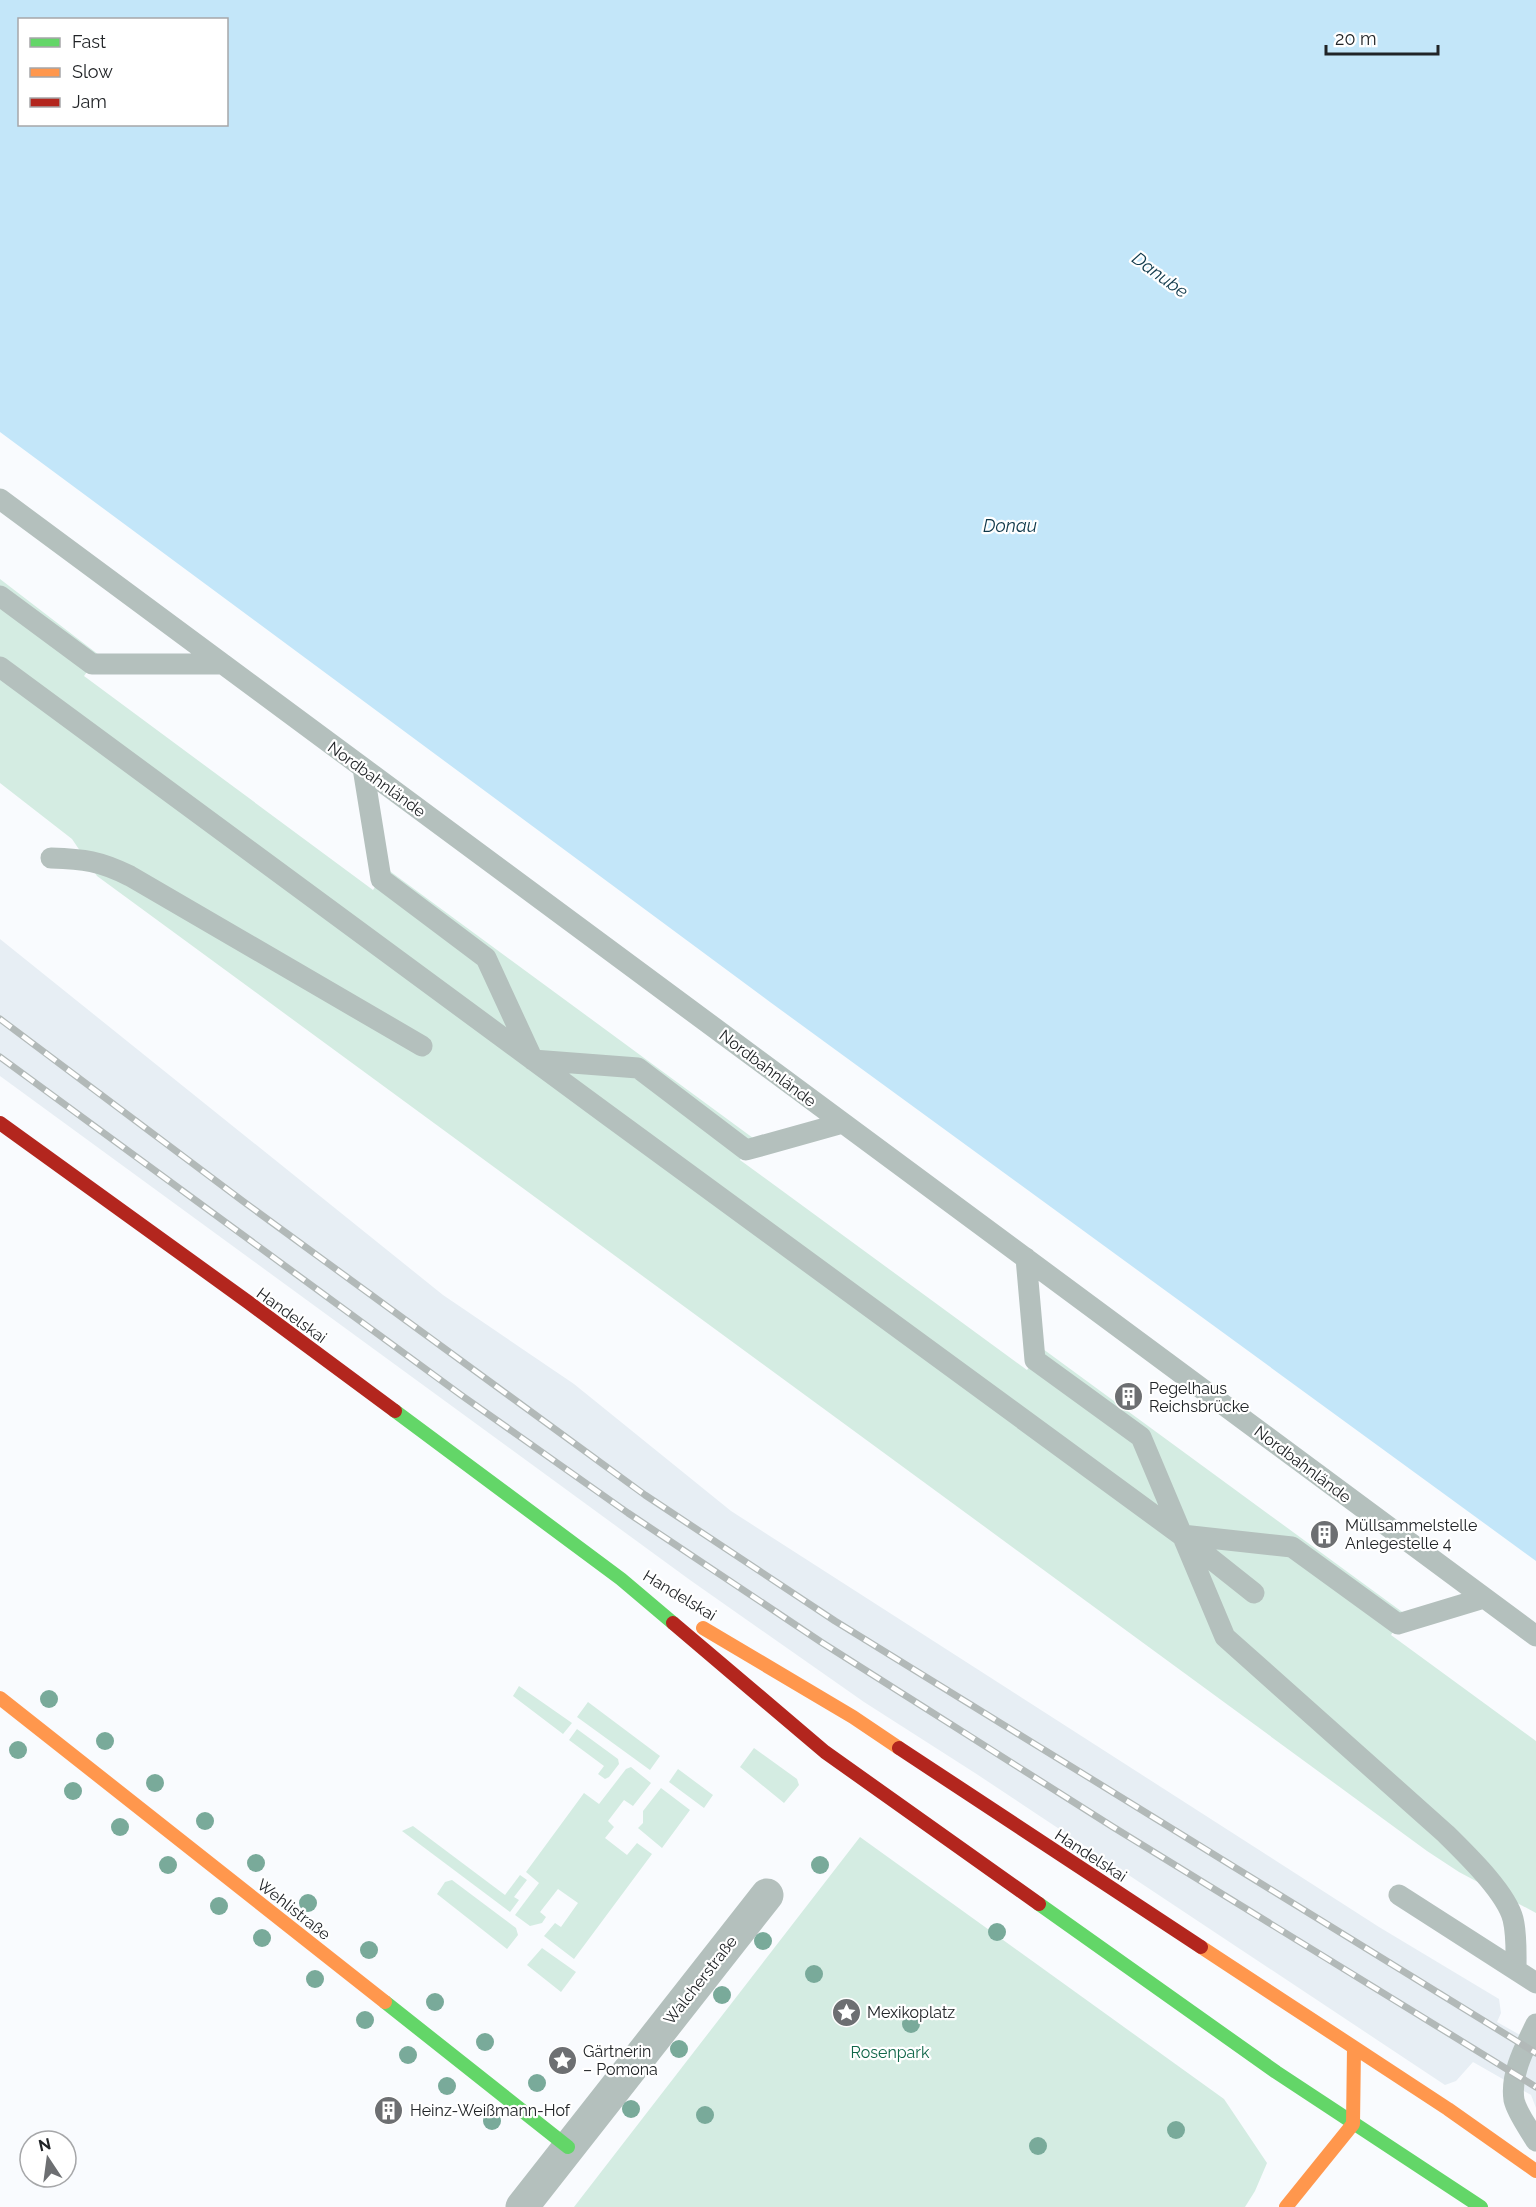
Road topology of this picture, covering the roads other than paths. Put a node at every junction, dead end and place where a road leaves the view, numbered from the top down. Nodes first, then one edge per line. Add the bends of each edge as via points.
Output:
1 (0, 499) edge
2 (0, 596) edge
3 (222, 664) junction
4 (0, 667) edge
5 (363, 768) junction
6 (51, 858) dead end
7 (422, 1046) dead end
8 (533, 1060) junction
9 (0, 1122) edge
10 (843, 1123) junction
11 (1026, 1258) junction
12 (1181, 1535) junction
13 (621, 1579) junction
14 (1254, 1593) dead end
15 (1484, 1598) junction
16 (1536, 1636) edge
17 (0, 1698) edge
18 (767, 1895) dead end
19 (1399, 1895) dead end
20 (1516, 1970) junction
21 (1536, 1983) edge
22 (1536, 2024) edge
23 (1354, 2048) junction
24 (1353, 2124) junction
25 (1536, 2141) edge
26 (568, 2147) junction
27 (1411, 2160) junction
28 (1536, 2171) edge
29 (1428, 2188) dead end
30 (522, 2207) edge
31 (1286, 2207) edge
32 (1481, 2207) edge

1 - 3 lane, Nordbahnlände
2 - 3 lane via 92,664
3 - 5 lane, Nordbahnlände
4 - 8 lane
5 - 8 lane via 381,879 486,958
5 - 10 lane, Nordbahnlände
6 - 7 lane via 105,864 130,876
8 - 10 lane via 638,1068 746,1150
8 - 12 lane
9 - 13 main road, Handelskai
10 - 11 lane, Nordbahnlände
11 - 12 lane via 1035,1360 1141,1437
11 - 15 lane, Nordbahnlände
12 - 14 lane
12 - 15 lane via 1292,1547 1398,1624
12 - 20 lane via 1225,1637 1446,1834 1480,1869 1512,1917
13 - 23 main road, Handelskai via 853,1717
13 - 24 main road, Handelskai via 825,1752
15 - 16 lane, Nordbahnlände
17 - 26 main road, Wehlistraße
18 - 26 street, Walcherstraße
19 - 20 lane
20 - 21 lane
22 - 25 lane via 1515,2075 1514,2101
23 - 24 main road
23 - 28 main road, Handelskai
24 - 27 main road, Handelskai
24 - 31 main road
26 - 30 street, Walcherstraße
27 - 29 main road
27 - 32 main road, Handelskai

